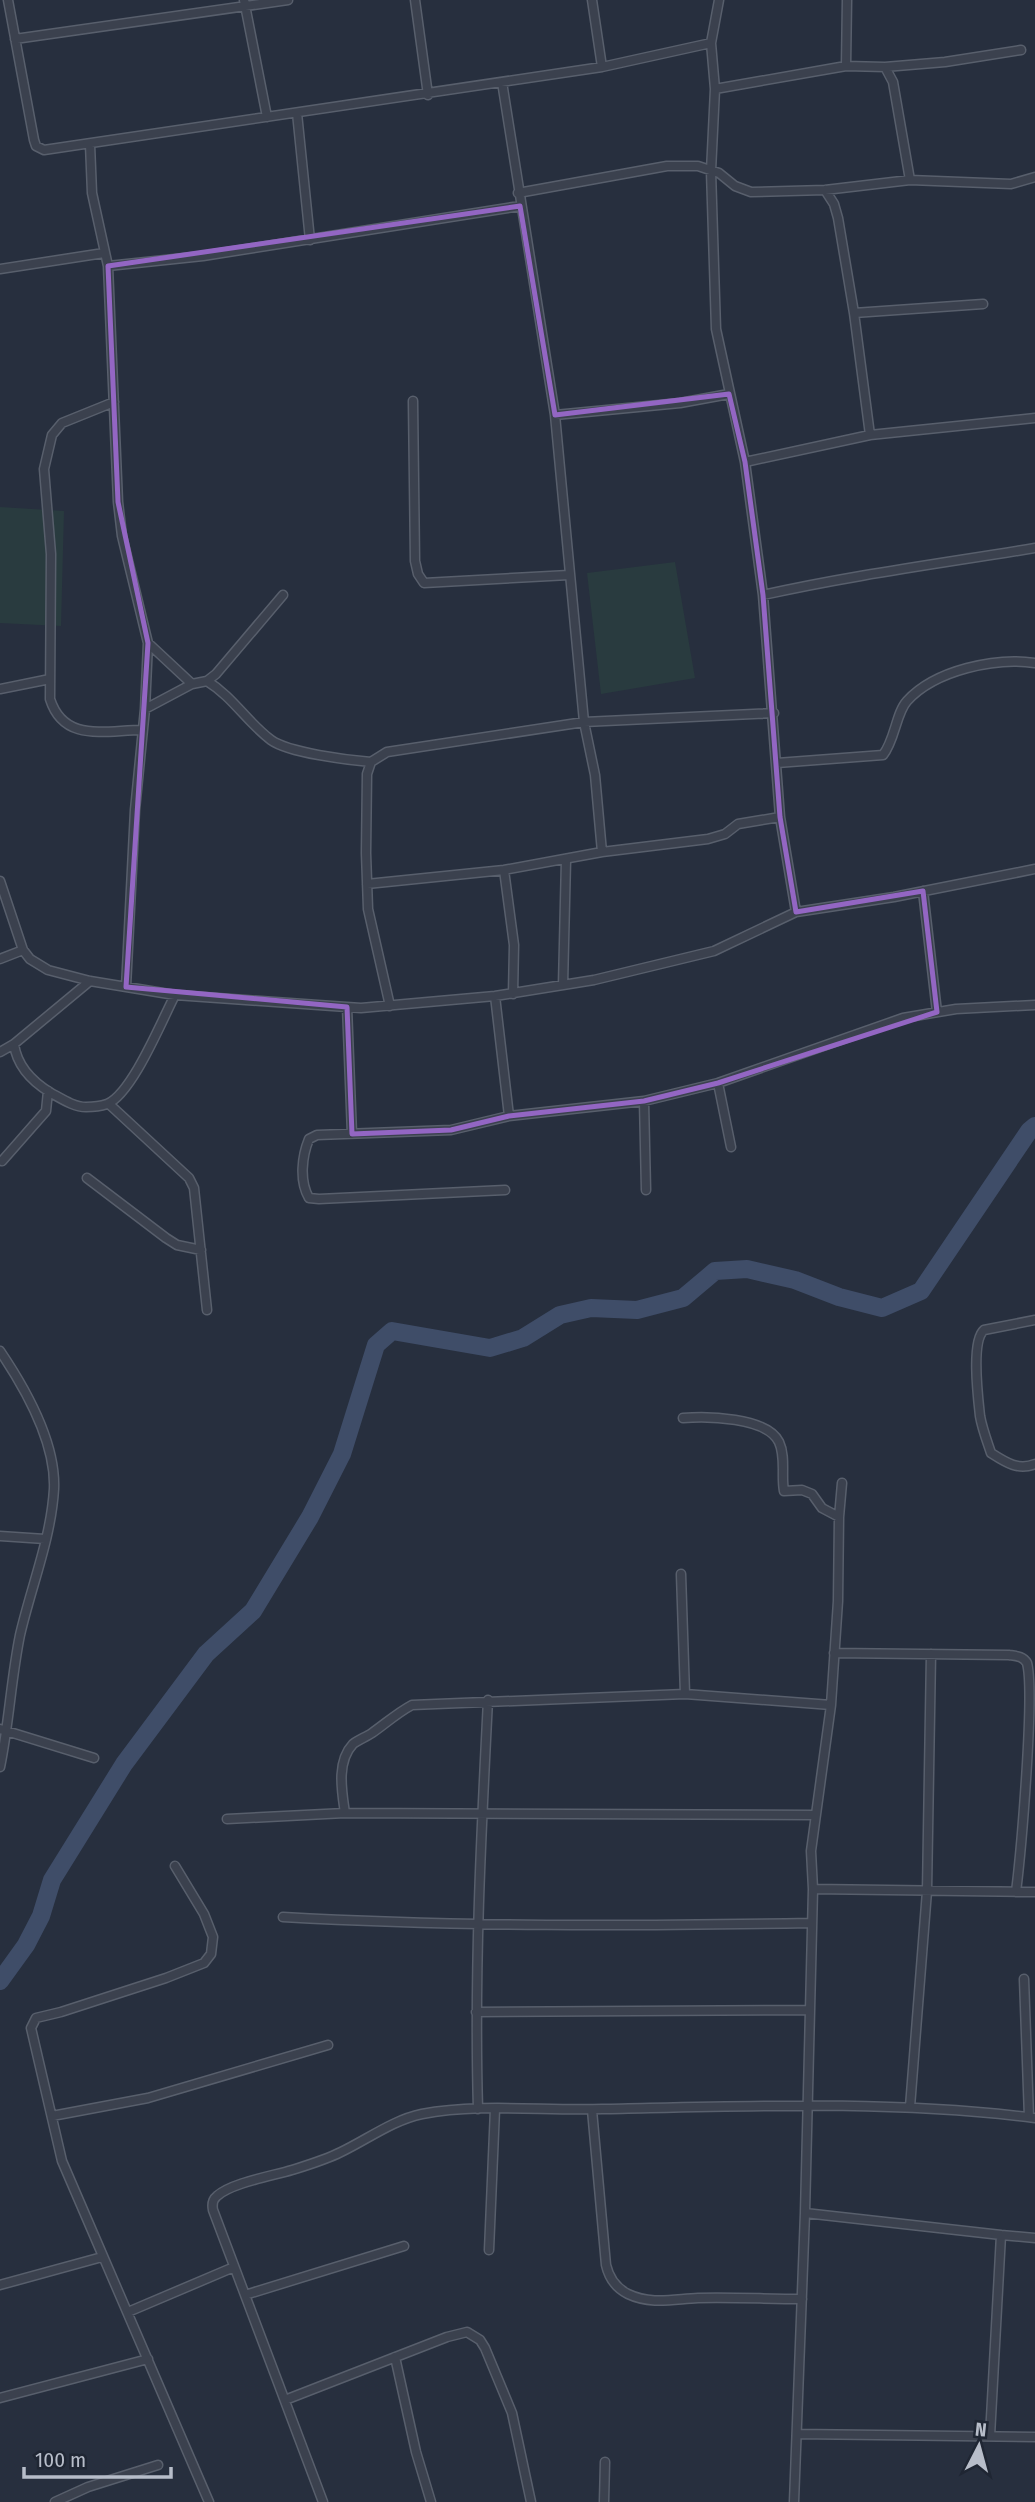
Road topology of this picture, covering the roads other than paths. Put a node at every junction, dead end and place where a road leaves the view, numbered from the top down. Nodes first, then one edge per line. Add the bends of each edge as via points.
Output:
1 (8, 0) edge
2 (288, 0) edge
3 (415, 0) edge
4 (592, 0) edge
5 (719, 0) edge
6 (847, 0) edge
7 (245, 3) edge
8 (15, 39) junction
9 (711, 43) junction
10 (1021, 50) dead end
11 (846, 66) junction
12 (602, 67) junction
13 (885, 67) junction
14 (502, 82) junction
15 (715, 89) junction
16 (428, 95) junction
17 (297, 113) junction
18 (267, 117) junction
19 (90, 144) junction
20 (711, 171) junction
21 (1035, 177) edge
22 (910, 180) junction
23 (825, 190) junction
24 (518, 193) junction
25 (520, 206) junction
26 (310, 240) junction
27 (103, 253) junction
28 (108, 266) junction
29 (0, 269) edge
30 (983, 304) dead end
31 (854, 313) junction
32 (729, 394) junction
33 (413, 401) dead end
34 (114, 402) junction
35 (555, 415) junction
36 (1035, 418) edge
37 (870, 435) junction
38 (746, 462) junction
39 (1035, 548) edge
40 (569, 575) junction
41 (283, 595) dead end
42 (764, 595) junction
43 (148, 643) junction
44 (1035, 663) edge
45 (50, 679) junction
46 (207, 681) junction
47 (192, 684) junction
48 (0, 689) edge
49 (145, 709) junction
50 (774, 713) junction
51 (584, 722) junction
52 (142, 730) junction
53 (371, 762) junction
54 (777, 763) junction
55 (780, 817) junction
56 (602, 852) junction
57 (566, 860) junction
58 (1035, 869) edge
59 (504, 870) junction
60 (0, 881) edge
61 (367, 884) junction
62 (923, 891) junction
63 (796, 912) junction
64 (23, 950) junction
65 (0, 959) edge
66 (90, 981) junction
67 (563, 985) junction
68 (126, 987) junction
69 (513, 994) junction
70 (175, 995) junction
71 (495, 996) junction
72 (1035, 1005) edge
73 (390, 1006) junction
74 (347, 1007) junction
75 (937, 1012) junction
76 (14, 1044) junction
77 (0, 1052) edge
78 (718, 1083) junction
79 (48, 1091) junction
80 (644, 1101) junction
81 (109, 1104) junction
82 (509, 1116) junction
83 (352, 1134) junction
84 (731, 1147) dead end
85 (2, 1161) dead end
86 (87, 1178) dead end
87 (505, 1189) dead end
88 (646, 1190) dead end
89 (201, 1250) junction
90 (207, 1310) dead end
91 (1035, 1320) edge
92 (0, 1351) edge
93 (682, 1418) dead end
94 (1035, 1464) edge
95 (842, 1483) dead end
96 (839, 1517) junction
97 (0, 1536) edge
98 (45, 1539) junction
99 (681, 1574) dead end
100 (834, 1653) junction
101 (931, 1654) junction
102 (685, 1694) junction
103 (488, 1700) junction
104 (831, 1705) junction
105 (3, 1730) edge
106 (94, 1758) dead end
107 (0, 1767) edge
108 (345, 1813) junction
109 (483, 1814) junction
110 (815, 1815) junction
111 (226, 1819) dead end
112 (175, 1866) dead end
113 (813, 1889) junction
114 (927, 1891) junction
115 (1016, 1892) junction
116 (1035, 1892) edge
117 (283, 1917) dead end
118 (810, 1923) junction
119 (479, 1925) junction
120 (1024, 1979) dead end
121 (809, 2010) junction
122 (476, 2012) junction
123 (328, 2045) dead end
124 (807, 2105) junction
125 (910, 2108) junction
126 (478, 2109) junction
127 (495, 2109) junction
128 (592, 2110) junction
129 (52, 2116) junction
130 (1032, 2117) edge
131 (805, 2213) junction
132 (1001, 2235) junction
133 (1035, 2238) edge
134 (404, 2246) dead end
135 (489, 2250) dead end
136 (102, 2257) junction
137 (234, 2267) junction
138 (0, 2285) edge
139 (245, 2295) junction
140 (802, 2300) junction
141 (128, 2312) junction
142 (395, 2357) junction
143 (148, 2359) junction
144 (0, 2398) edge
145 (285, 2400) junction
146 (797, 2434) junction
147 (990, 2436) junction
148 (1035, 2437) edge
149 (605, 2462) dead end
150 (158, 2465) dead end
151 (55, 2502) edge
152 (209, 2502) edge
153 (323, 2502) edge
154 (431, 2502) edge
155 (531, 2502) edge
156 (604, 2502) edge
157 (794, 2502) edge

1 - 8 street
2 - 7 street
3 - 16 street
4 - 12 street
5 - 9 street
6 - 11 street
7 - 8 street
7 - 18 street
8 - 19 street via 36,146 51,151
9 - 12 street
9 - 15 street
10 - 13 street
11 - 13 street
11 - 15 street
12 - 14 street
13 - 22 street via 893,82
14 - 16 street
14 - 24 street
15 - 20 street
16 - 17 street
17 - 18 street
17 - 26 street
18 - 19 street
19 - 27 street via 92,192
20 - 23 street via 742,190
20 - 24 street via 667,166
20 - 32 street via 716,329
21 - 22 street via 1011,184
22 - 23 street
23 - 31 street via 838,218
24 - 25 street
25 - 26 street
25 - 35 street
26 - 28 street
27 - 28 street
27 - 29 street
28 - 34 street
30 - 31 street
31 - 37 street
32 - 35 street
32 - 38 street
33 - 40 street via 415,561 424,583
34 - 43 street via 122,536
34 - 45 street via 62,423 52,435 44,469 51,554
35 - 40 street
36 - 37 street
37 - 38 street
38 - 42 street
39 - 42 street via 841,578
40 - 51 street
41 - 46 street
42 - 50 street
43 - 47 street
43 - 49 street
44 - 54 street via 965,668 926,685 906,702 883,755
45 - 48 street
45 - 52 street via 54,713 68,726 83,731
46 - 47 street
46 - 53 street via 273,741 296,750
47 - 49 street
49 - 52 street
50 - 51 street
50 - 54 street
51 - 53 street via 387,752
51 - 56 street via 595,775
52 - 68 street
53 - 61 street via 366,774
54 - 55 street
55 - 56 street via 738,824 708,839
55 - 63 street
56 - 57 street
57 - 59 street
57 - 67 street
58 - 62 street
59 - 61 street
59 - 69 street via 514,945
60 - 64 street
61 - 73 street via 368,909
62 - 63 street
62 - 75 street
63 - 67 street via 714,951
64 - 65 street
64 - 66 street via 48,970
66 - 68 street
66 - 76 street
67 - 69 street
68 - 70 street
69 - 71 street
70 - 74 street
70 - 81 street via 136,1073
71 - 73 street
71 - 82 street
72 - 75 street
73 - 74 street
74 - 83 street
75 - 78 street via 903,1018
76 - 77 street
76 - 79 street via 18,1063
78 - 80 street
78 - 84 street
79 - 81 street via 77,1106
79 - 85 street via 46,1111
80 - 82 street
80 - 88 street
81 - 89 street via 189,1178
82 - 83 street via 451,1130
83 - 87 street via 309,1139 303,1170 309,1198
86 - 89 street via 177,1245
89 - 90 street
91 - 94 street via 984,1330 976,1348 981,1417 991,1452 1007,1464 1026,1468
92 - 98 street via 20,1380 51,1458 54,1488
93 - 96 street via 708,1416 771,1432 779,1442 784,1491 812,1494 822,1508
95 - 96 street
96 - 100 street
97 - 98 street
98 - 105 street via 20,1636
99 - 102 street
100 - 101 street
100 - 104 street
101 - 114 street
101 - 115 street via 1009,1655 1027,1663 1035,1692
102 - 103 street
102 - 104 street
103 - 108 street via 412,1705 353,1744 343,1769
103 - 109 street
104 - 110 street
105 - 106 street
105 - 107 street
108 - 109 street
108 - 111 street
109 - 110 street
109 - 119 street
110 - 113 street
112 - 129 street via 204,1914 213,1937 211,1954 204,1963 166,1978 33,2020 32,2034
113 - 114 street
113 - 118 street
114 - 115 street
114 - 125 street
115 - 116 street
117 - 119 street
118 - 119 street
118 - 121 street
119 - 122 street
120 - 130 street
121 - 122 street
121 - 124 street
122 - 126 street
123 - 129 street via 148,2098
124 - 125 street
124 - 128 street
124 - 131 street
125 - 130 street
126 - 127 street
126 - 137 street via 402,2120 340,2153 216,2196 213,2210
127 - 128 street
127 - 135 street
128 - 140 street via 606,2265 617,2287 661,2301
129 - 136 street via 62,2161
131 - 132 street
131 - 140 street
132 - 133 street
132 - 147 street
134 - 139 street
136 - 138 street
136 - 141 street
137 - 139 street
137 - 141 street
139 - 145 street
140 - 146 street
141 - 143 street
142 - 145 street
142 - 154 street
142 - 155 street via 459,2333 480,2340 512,2413
143 - 144 street
143 - 152 street
145 - 153 street
146 - 147 street
146 - 157 street
147 - 148 street
149 - 156 street
150 - 151 street

